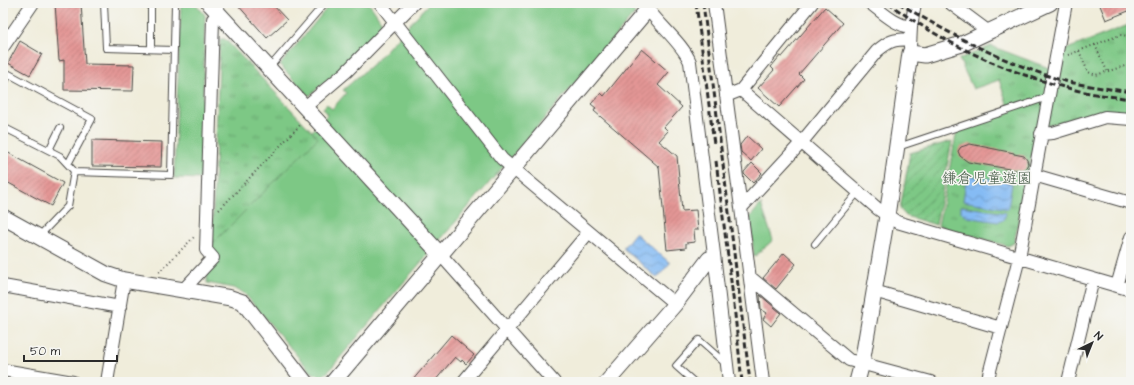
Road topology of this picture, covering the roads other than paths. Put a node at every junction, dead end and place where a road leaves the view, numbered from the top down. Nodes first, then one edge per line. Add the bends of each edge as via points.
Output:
1 (33, 3) edge
2 (104, 3) edge
3 (151, 3) edge
4 (175, 3) edge
5 (325, 3) edge
6 (380, 3) edge
7 (414, 3) edge
8 (714, 3) edge
9 (812, 3) edge
10 (870, 3) edge
11 (915, 3) edge
12 (950, 3) edge
13 (1050, 3) edge
14 (1066, 3) edge
15 (648, 5) edge
16 (214, 8) edge
17 (396, 22) junction
18 (7, 31) edge
19 (989, 32) junction
20 (910, 40) junction
21 (3, 47) edge
22 (151, 49) junction
23 (174, 50) junction
24 (270, 68) junction
25 (3, 85) edge
26 (741, 90) junction
27 (726, 96) junction
28 (1048, 97) junction
29 (305, 107) junction
30 (1131, 119) edge
31 (3, 127) edge
32 (60, 128) dead end
33 (1041, 134) junction
34 (801, 143) junction
35 (898, 147) junction
36 (49, 150) junction
37 (68, 164) junction
38 (514, 169) junction
39 (74, 172) junction
40 (1034, 175) junction
41 (858, 192) junction
42 (1131, 203) edge
43 (742, 208) junction
44 (887, 216) junction
45 (3, 217) edge
46 (589, 232) junction
47 (1131, 237) edge
48 (40, 238) junction
49 (815, 244) dead end
50 (440, 254) junction
51 (711, 257) junction
52 (1019, 258) junction
53 (750, 277) junction
54 (1093, 279) junction
55 (124, 280) junction
56 (3, 286) edge
57 (1117, 286) junction
58 (183, 290) junction
59 (1131, 290) edge
60 (874, 291) junction
61 (675, 304) junction
62 (120, 306) junction
63 (1001, 328) junction
64 (507, 329) junction
65 (862, 363) junction
66 (727, 365) junction
67 (3, 370) edge
68 (73, 382) edge
69 (107, 382) edge
70 (305, 382) edge
71 (333, 382) edge
72 (463, 382) edge
73 (554, 382) edge
74 (607, 382) edge
75 (694, 382) edge
76 (729, 382) edge
77 (763, 382) edge
78 (857, 382) edge
79 (931, 382) edge
80 (987, 382) edge
81 (1068, 382) edge

1 - 18 street
2 - 22 lane via 106,48
3 - 22 lane
4 - 23 lane
5 - 24 lane
6 - 17 street
7 - 17 street
8 - 27 street
9 - 26 street
10 - 20 street via 904,26
11 - 20 street
12 - 19 street
13 - 19 street
14 - 28 street
15 - 38 street
15 - 51 street via 656,20 684,51 690,62
16 - 24 street
16 - 58 street via 206,224 206,250 213,258
17 - 29 street via 346,72
17 - 38 street via 502,159
18 - 21 street
19 - 20 street via 962,44 925,55
20 - 34 street via 888,42 877,51
20 - 35 street
22 - 23 lane
23 - 39 lane via 171,175
24 - 29 street
25 - 37 lane via 9,74 92,119
26 - 27 street
26 - 34 street
27 - 43 street
28 - 33 street
28 - 35 lane
29 - 50 street
30 - 33 street via 1105,117 1053,133
31 - 36 lane
32 - 36 lane
33 - 40 street
34 - 41 street
34 - 43 street
35 - 44 street
36 - 37 lane
37 - 39 lane
38 - 46 street
38 - 50 street
39 - 48 lane via 68,206 44,230
40 - 42 street
40 - 52 street
41 - 44 street
41 - 49 lane
43 - 53 street
44 - 52 street via 922,230
44 - 60 street
45 - 48 street
46 - 61 street
46 - 64 street
47 - 57 street
48 - 55 street via 106,274
50 - 64 street
50 - 71 street
51 - 61 street
51 - 66 street
52 - 54 street
52 - 63 street
53 - 65 street via 849,360
53 - 77 street
54 - 57 street
54 - 81 street
55 - 58 street
55 - 62 street
56 - 62 street
57 - 59 street
58 - 70 street via 243,302
60 - 63 street
60 - 65 street
61 - 74 street
62 - 69 street
63 - 80 street
64 - 72 street
64 - 73 street
65 - 78 street
65 - 79 street
66 - 75 lane via 699,340 676,366
66 - 76 street
67 - 68 street

